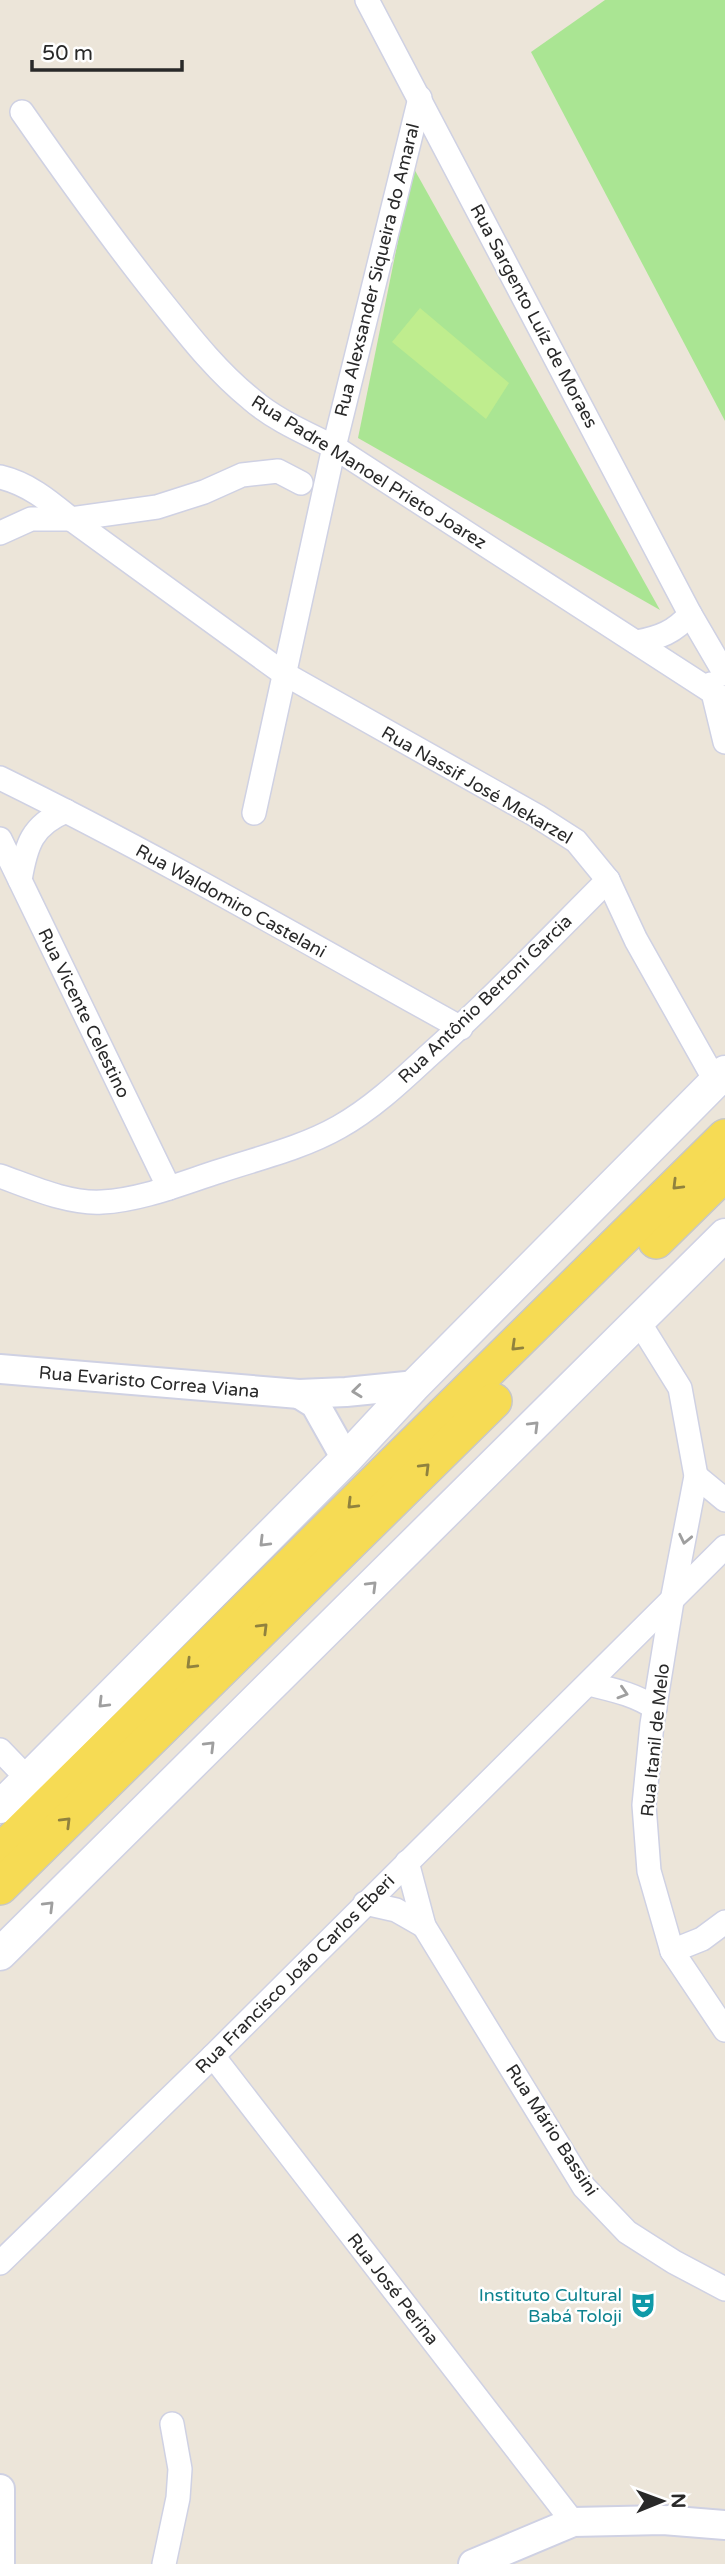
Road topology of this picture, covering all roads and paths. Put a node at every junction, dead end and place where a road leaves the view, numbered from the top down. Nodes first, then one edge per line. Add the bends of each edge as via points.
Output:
1 (367, 0) edge
2 (420, 97) junction
3 (22, 113) dead end
4 (334, 447) junction
5 (0, 477) edge
6 (301, 483) dead end
7 (71, 519) junction
8 (0, 533) edge
9 (695, 623) junction
10 (636, 642) junction
11 (283, 673) junction
12 (721, 688) edge
13 (725, 742) edge
14 (0, 778) edge
15 (66, 811) junction
16 (254, 813) dead end
17 (0, 839) edge
18 (20, 880) junction
19 (608, 880) junction
20 (461, 1028) junction
21 (720, 1077) edge
22 (725, 1137) edge
23 (725, 1173) edge
24 (0, 1175) edge
25 (169, 1188) junction
26 (725, 1236) edge
27 (639, 1321) junction
28 (0, 1369) edge
29 (416, 1385) junction
30 (299, 1394) junction
31 (346, 1459) junction
32 (696, 1476) junction
33 (725, 1500) edge
34 (725, 1548) edge
35 (672, 1601) junction
36 (589, 1684) junction
37 (655, 1709) junction
38 (0, 1750) edge
39 (28, 1779) junction
40 (0, 1807) edge
41 (0, 1852) edge
42 (407, 1862) junction
43 (0, 1887) edge
44 (365, 1903) junction
45 (725, 1922) edge
46 (424, 1926) junction
47 (672, 1951) junction
48 (0, 1954) edge
49 (725, 2030) edge
50 (213, 2056) junction
51 (0, 2263) edge
52 (725, 2289) edge
53 (172, 2424) dead end
54 (0, 2489) edge
55 (573, 2522) junction
56 (725, 2525) edge
57 (0, 2564) edge
58 (164, 2564) edge
59 (473, 2564) edge

1 - 2 street, Rua Sargento Luíz de Moraes
2 - 4 street, Rua Alexsander Siqueira do Amaral
2 - 9 street, Rua Sargento Luíz de Moraes
3 - 4 street, Rua Padre Manoel Prieto Joarez via 99,222 216,368 253,401
4 - 10 street, Rua Padre Manoel Prieto Joarez
4 - 11 street, Rua Alexsander Siqueira do Amaral
5 - 7 street, Rua Nassif José Mekarzel via 38,492
6 - 7 street via 278,471 242,475 157,507
7 - 8 street via 31,519
7 - 11 street, Rua Nassif José Mekarzel
9 - 10 street
9 - 12 street, Rua Sargento Luíz de Moraes
10 - 12 street, Rua Padre Manoel Prieto Joarez
11 - 16 street, Rua Alexsander Siqueira do Amaral
11 - 19 street, Rua Nassif José Mekarzel via 537,816 576,841
12 - 13 street, Rua Sargento Luíz de Moraes
14 - 15 street, Rua Waldomiro Castelani
15 - 18 street via 51,818 29,840
15 - 20 street, Rua Waldomiro Castelani
17 - 18 street, Rua Vicente Celestino
18 - 25 street, Rua Vicente Celestino
19 - 20 street, Rua Antônio Bertoni Garcia
19 - 21 street, Rua Nassif José Mekarzel via 636,940
20 - 25 street, Rua Antônio Bertoni Garcia via 400,1082 338,1127 306,1143
21 - 29 main road
22 -> 41 main road
43 -> 23 main road
24 - 25 street, Rua Antônio Bertoni Garcia via 48,1192 100,1202
26 - 27 main road
27 - 32 street, Rua Itanil de Melo via 680,1388
48 -> 27 main road
28 - 30 street, Rua Evaristo Correa Viana
29 -> 30 street, Rua Evaristo Correa Viana
29 - 31 main road
30 - 31 street via 315,1404
31 -> 39 main road
32 - 33 street
32 -> 35 street, Rua Itanil de Melo
34 - 35 street, Rua Francisco João Carlos Eberi
35 - 36 street, Rua Francisco João Carlos Eberi
35 - 37 street, Rua Itanil de Melo
36 -> 37 street via 622,1691
36 - 42 street, Rua Francisco João Carlos Eberi
37 - 47 street, Rua Itanil de Melo via 645,1805 649,1871
38 - 39 street
39 - 40 main road
42 - 44 street, Rua Francisco João Carlos Eberi
42 - 46 street, Rua Mário Bassini
44 - 46 street via 396,1910
44 - 50 street, Rua Francisco João Carlos Eberi
45 - 47 street via 702,1939
46 - 52 street, Rua Mário Bassini via 584,2187 626,2232
47 - 49 street, Rua Itanil de Melo
50 - 51 street, Rua Francisco João Carlos Eberi
50 - 55 street, Rua José Perina
53 - 58 street via 180,2469
54 - 57 street
55 - 56 street via 663,2520
55 - 59 street

